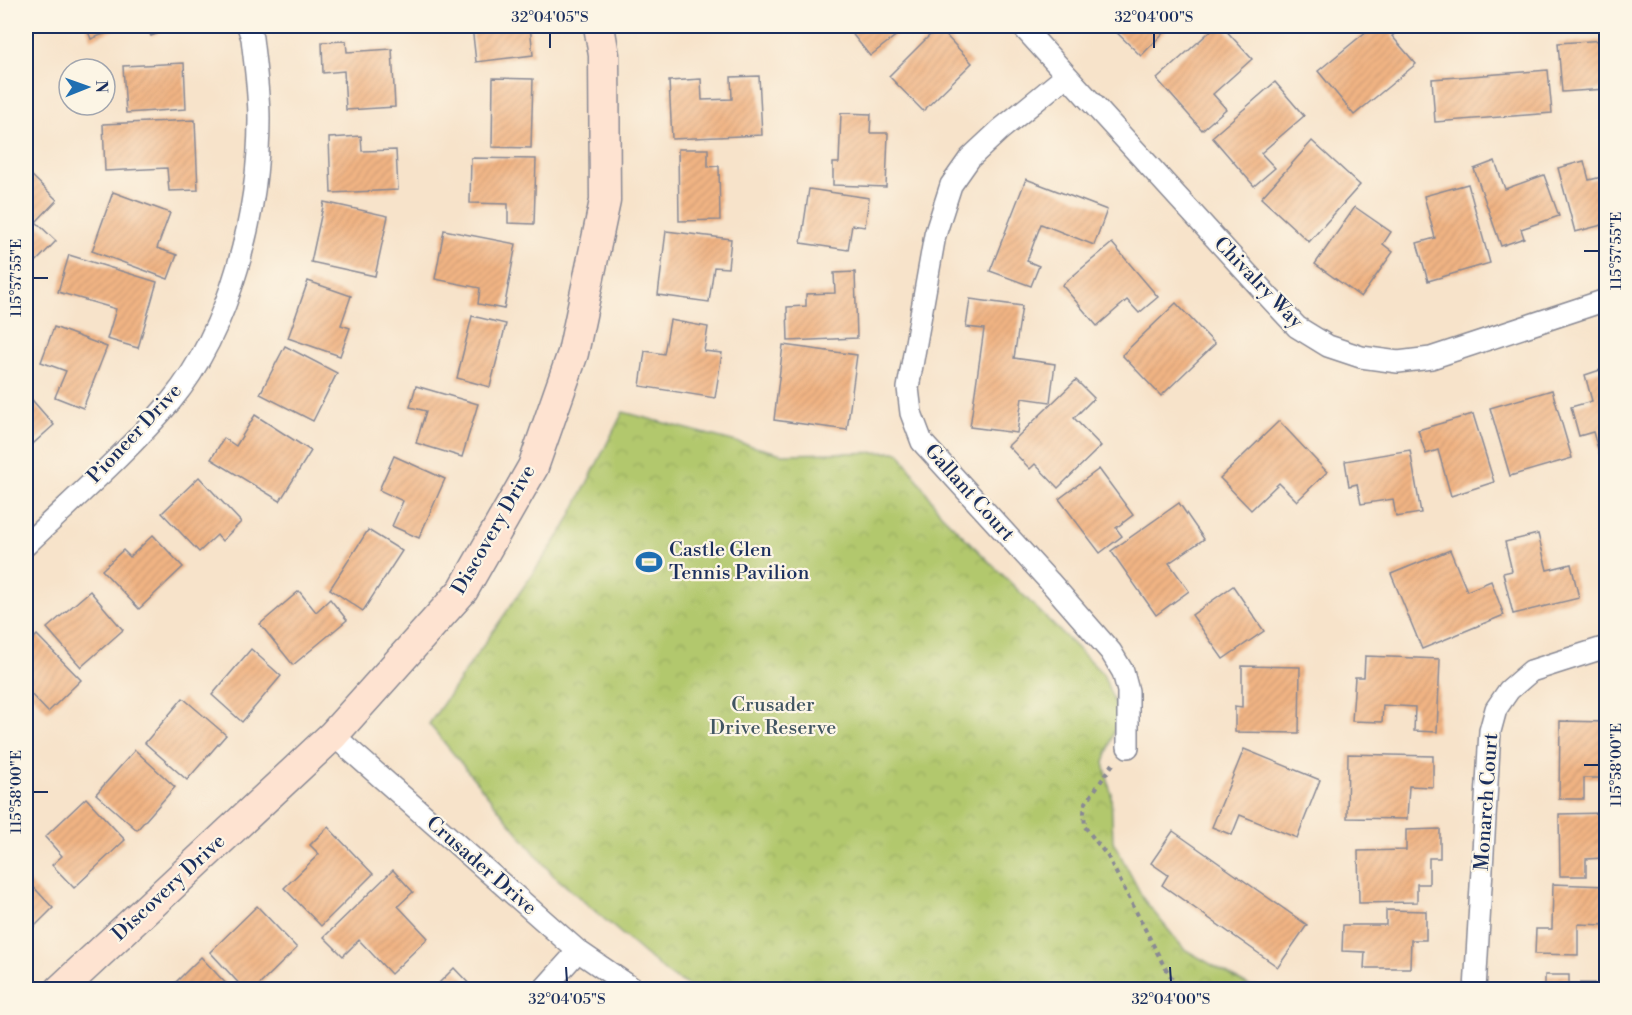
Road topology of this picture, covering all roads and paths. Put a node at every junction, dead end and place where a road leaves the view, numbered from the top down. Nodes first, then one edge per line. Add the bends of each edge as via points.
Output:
1 (248, 26) edge
2 (599, 26) edge
3 (1022, 26) edge
4 (1066, 76) junction
5 (1606, 300) edge
6 (26, 545) edge
7 (1606, 647) edge
8 (333, 735) junction
9 (1128, 746) joint
10 (578, 951) junction
11 (60, 990) edge
12 (543, 990) edge
13 (635, 990) edge
14 (1188, 990) edge
15 (1475, 990) edge

1 - 6 street, Pioneer Drive via 259,119 254,204 233,283 205,350 172,399 135,440
2 - 8 street, Discovery Drive via 604,55 605,201 573,353 533,467 463,590
3 - 4 street, Chivalry Way
4 - 5 street, Chivalry Way via 1298,327 1328,346 1361,357 1398,362 1431,358
4 - 9 street, Gallant Court via 970,158 951,185 935,235 908,387 911,413 922,442 1111,652 1123,672 1128,691
7 - 15 street, Monarch Court via 1531,671 1509,690 1496,709 1490,731
8 - 10 street, Crusader Drive
8 - 11 street, Discovery Drive
9 - 14 path via 1085,804 1085,827 1108,857 1175,983
10 - 12 street
10 - 13 street, Crusader Drive

